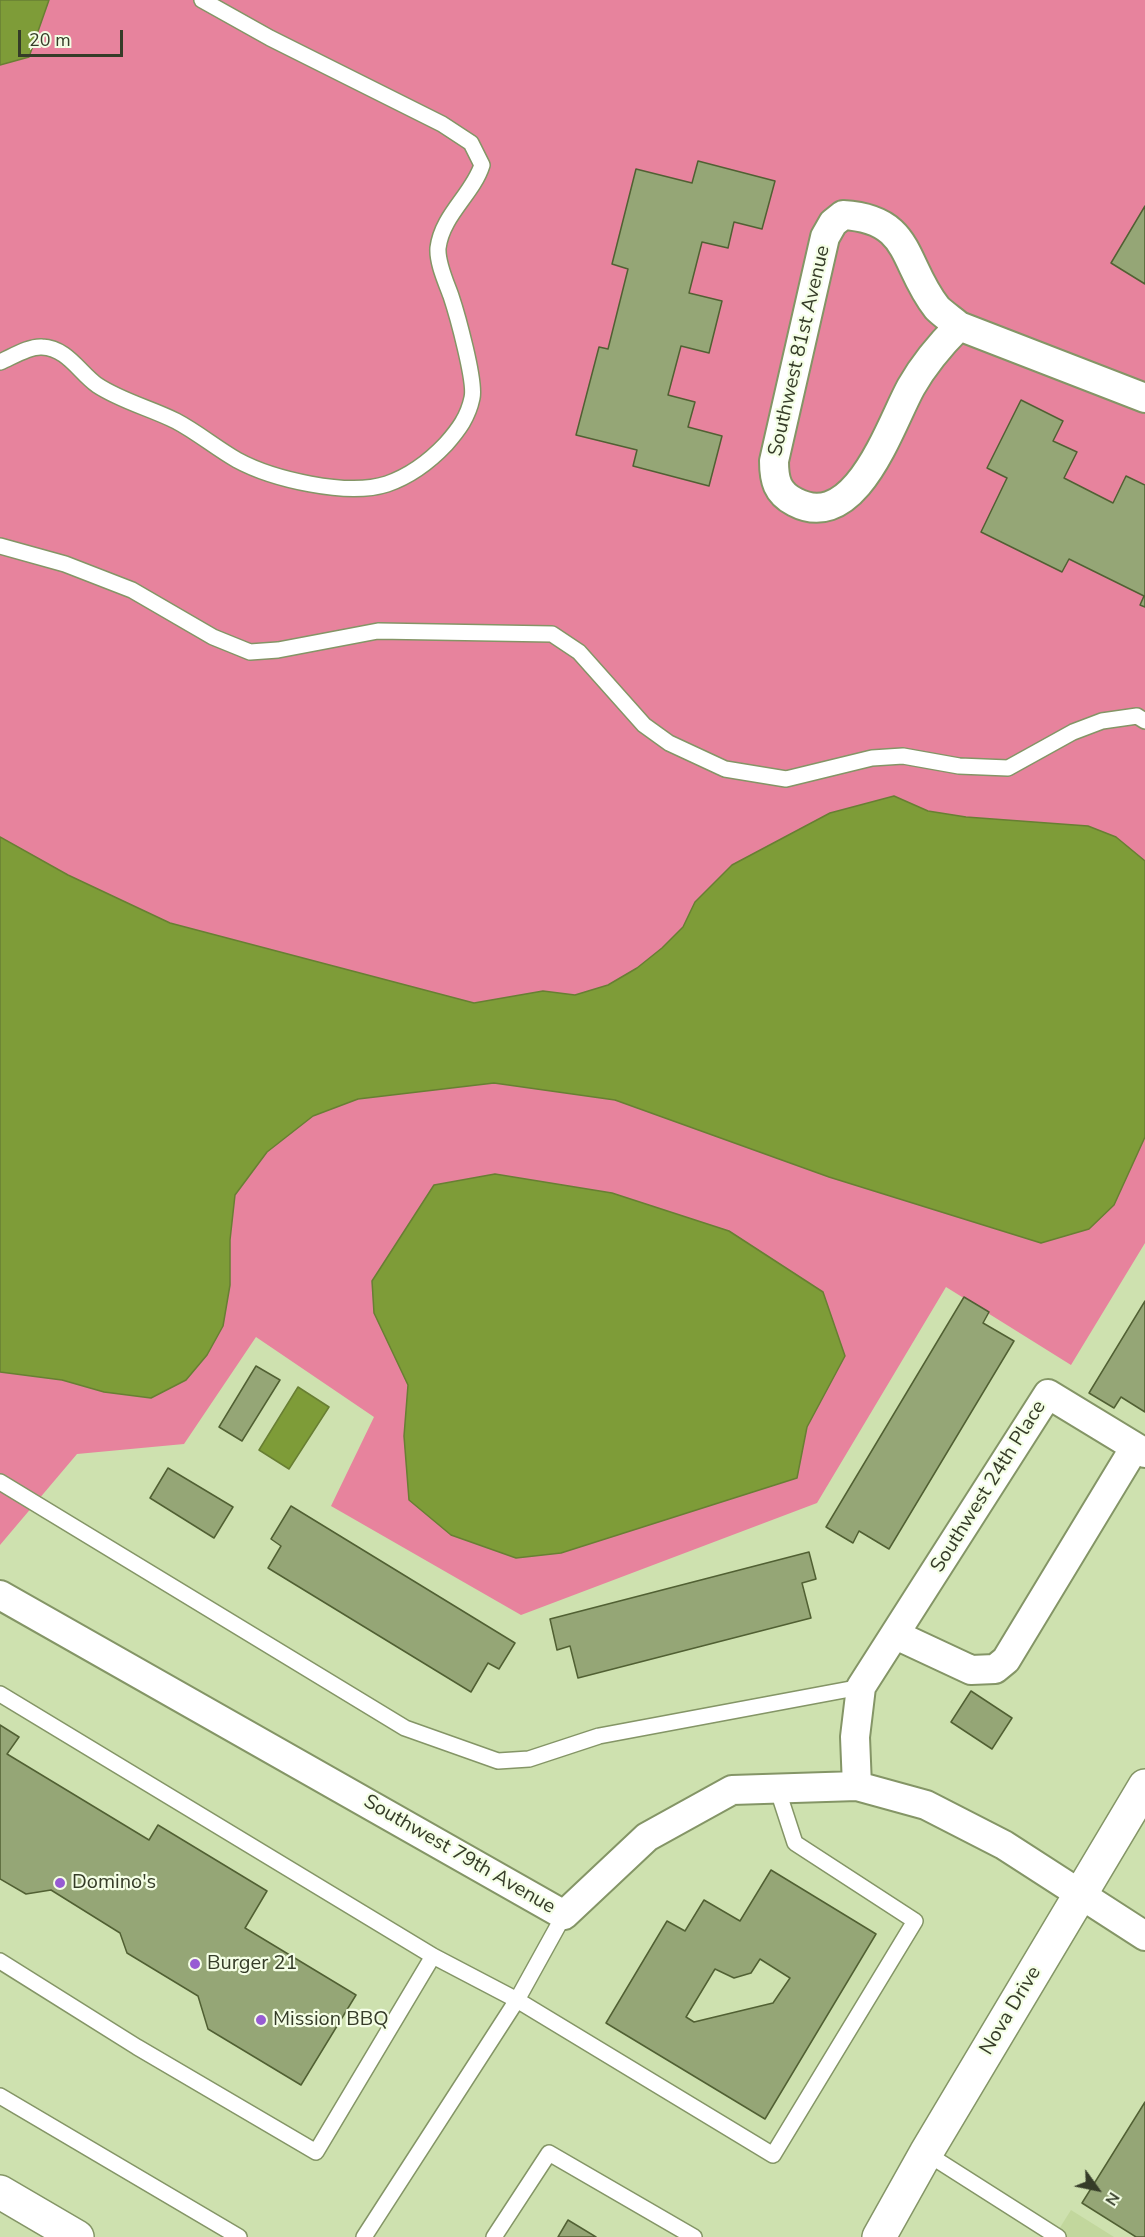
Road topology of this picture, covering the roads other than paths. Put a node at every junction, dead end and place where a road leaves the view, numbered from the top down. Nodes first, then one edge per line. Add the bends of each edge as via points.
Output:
1 (202, 0) edge
2 (959, 326) junction
3 (0, 362) edge
4 (1145, 398) edge
5 (0, 546) edge
6 (1145, 721) edge
7 (1140, 1450) edge
8 (0, 1482) edge
9 (0, 1594) edge
10 (896, 1635) junction
11 (861, 1687) junction
12 (0, 1694) edge
13 (857, 1786) junction
14 (1145, 1786) edge
15 (777, 1788) junction
16 (1080, 1895) junction
17 (564, 1915) junction
18 (1145, 1936) edge
19 (433, 1956) junction
20 (0, 1961) edge
21 (517, 2000) junction
22 (0, 2096) edge
23 (926, 2153) junction
24 (0, 2192) edge
25 (77, 2237) edge
26 (239, 2237) edge
27 (364, 2237) edge
28 (494, 2237) edge
29 (694, 2237) edge
30 (879, 2237) edge
31 (1058, 2237) edge

1 - 3 lane via 279,44 442,124 471,143 482,165 447,221 438,249 457,314 473,395 463,424 420,469 385,485 315,485 270,474 237,460 176,421 96,384 55,350 42,347
2 - 2 street, Southwest 81st Avenue via 938,309 903,243 886,227 865,216 843,215 833,223 825,237 774,461 774,479 783,495 797,504 814,507 847,497 869,469 935,350
2 - 4 street, Southwest 81st Avenue
5 - 6 lane via 65,564 132,590 213,637 250,652 378,631 552,634 579,652 645,725 669,743 725,769 786,779 872,758 903,756 959,766 1008,768 1073,732 1102,721 1137,716
7 - 10 street, Southwest 24th Place via 1006,1660 995,1669 971,1670
7 - 10 street, Southwest 24th Place via 1048,1394
8 - 11 lane via 405,1728 498,1761 529,1759 599,1736
9 - 17 street, Southwest 79th Avenue
10 - 11 street, Southwest 24th Place
11 - 13 street, Southwest 24th Place via 855,1737
12 - 19 lane
13 - 15 street, Southwest 79th Avenue
13 - 16 street, Southwest 79th Avenue via 927,1805 1004,1845
14 - 16 street, Nova Drive
15 - 17 street, Southwest 79th Avenue via 732,1790 647,1837
15 - 21 lane via 795,1843 915,1922 773,2155
16 - 18 street, Southwest 79th Avenue
16 - 23 street, Nova Drive
17 - 21 lane
19 - 20 lane via 316,2152
19 - 21 lane
21 - 27 lane
22 - 26 lane
23 - 30 street, Nova Drive
23 - 31 lane
24 - 25 street
28 - 29 lane via 549,2153

